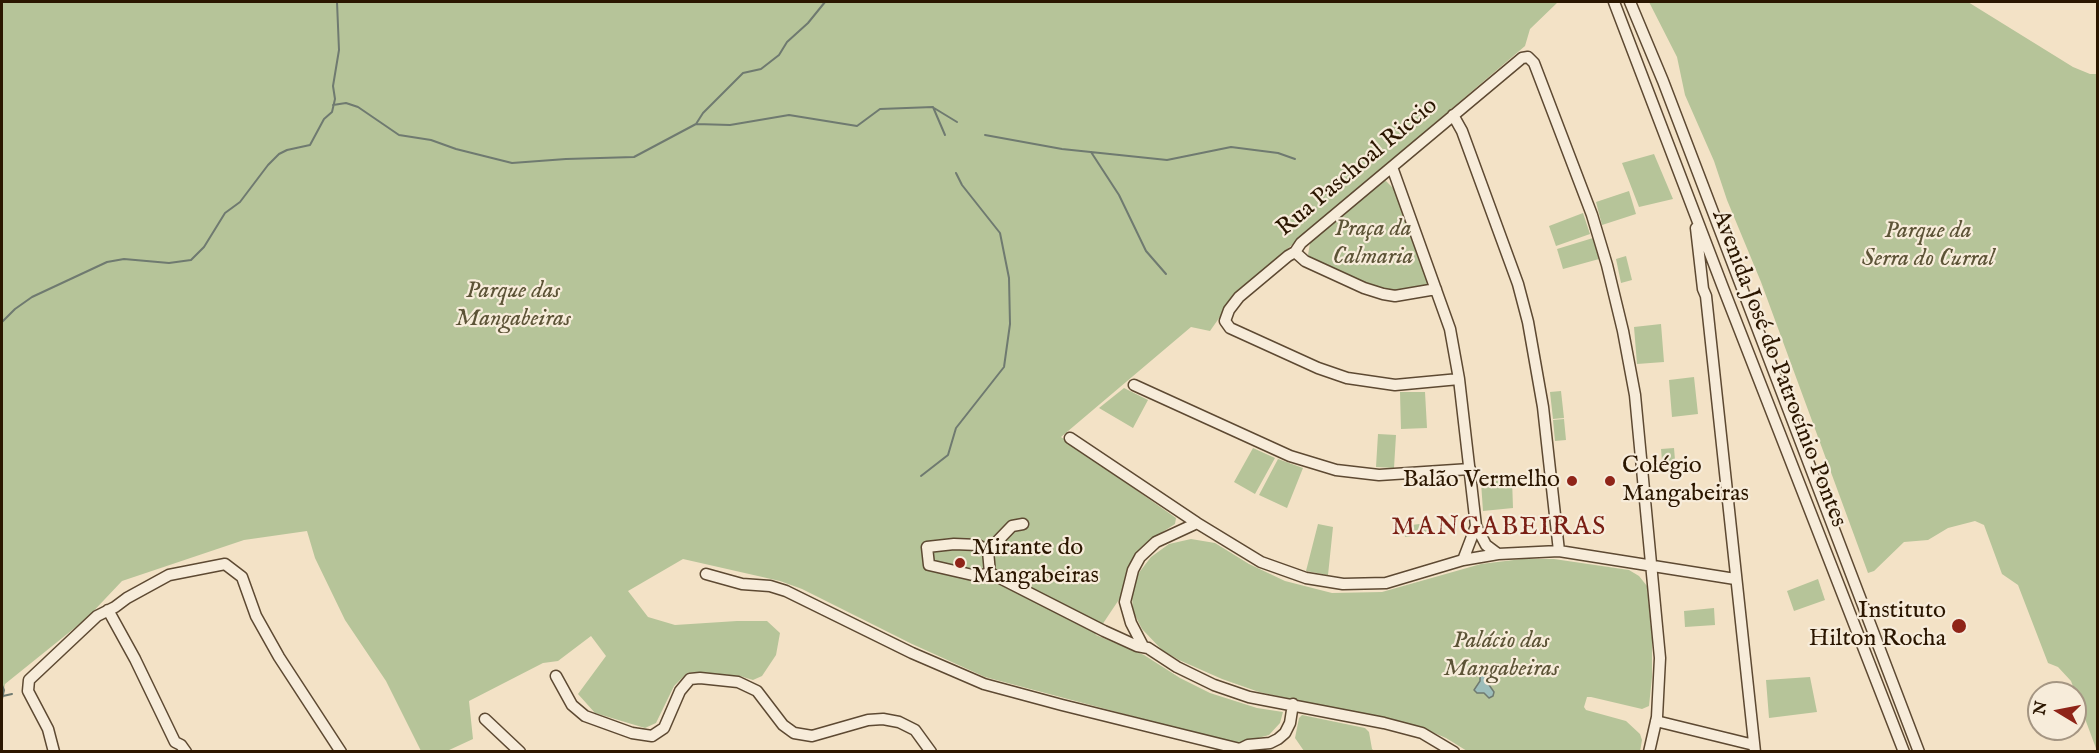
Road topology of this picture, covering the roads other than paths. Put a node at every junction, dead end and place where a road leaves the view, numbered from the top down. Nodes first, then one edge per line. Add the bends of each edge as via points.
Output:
1 (1614, 2) edge
2 (1630, 2) edge
3 (1453, 115) junction
4 (1392, 167) junction
5 (1694, 211) junction
6 (1295, 252) junction
7 (1722, 285) junction
8 (1436, 289) junction
9 (1706, 296) junction
10 (1459, 379) junction
11 (1134, 385) dead end
12 (1070, 438) dead end
13 (1470, 469) junction
14 (1197, 523) junction
15 (1023, 524) dead end
16 (1476, 526) junction
17 (988, 551) junction
18 (1559, 551) junction
19 (1498, 554) junction
20 (1463, 560) junction
21 (1651, 567) junction
22 (990, 573) junction
23 (706, 574) dead end
24 (1735, 579) junction
25 (108, 610) junction
26 (1143, 646) junction
27 (556, 676) dead end
28 (1293, 704) junction
29 (485, 719) dead end
30 (1656, 721) junction
31 (175, 747) edge
32 (1755, 748) edge
33 (54, 752) edge
34 (186, 752) edge
35 (341, 752) edge
36 (520, 752) edge
37 (931, 752) edge
38 (1454, 752) edge
39 (1649, 752) edge
40 (1904, 752) edge
41 (1919, 752) edge

1 - 5 street, Avenida José do Patrocínio Pontes
2 - 41 street, Avenida José do Patrocínio Pontes
3 - 4 street, Rua Paschoal Riccio
3 - 18 street via 1521,293 1543,407
3 - 21 street, Rua Paschoal Riccio via 1522,58 1528,57 1534,63 1592,215 1623,331 1635,395
4 - 6 street, Rua Paschoal Riccio via 1300,243
4 - 8 street
5 - 7 street, Avenida José do Patrocínio Pontes
5 - 9 street
6 - 8 street via 1305,261 1383,294 1395,296
6 - 10 street, Rua Paschoal Riccio via 1239,297 1225,321 1230,328 1347,378 1395,385
7 - 9 street via 1710,282
7 - 40 street, Avenida José do Patrocínio Pontes
8 - 10 street via 1450,329
9 - 24 street
10 - 13 street
11 - 13 street via 1290,456 1336,470 1379,475
12 - 14 street
13 - 16 street
14 - 20 street via 1262,562 1306,578 1343,585 1386,584
14 - 26 street via 1156,542 1133,570 1125,602
15 - 17 street via 1012,526
16 - 19 street via 1486,545
16 - 20 street
17 - 22 street
17 - 22 street via 978,545 927,547 929,565 977,576
18 - 19 street
18 - 21 street
19 - 20 street
21 - 24 street
21 - 30 street via 1660,658
22 - 26 street via 1096,627
23 - 28 street via 742,584 770,586 805,598 904,650 984,684 1240,749 1278,739 1290,723
24 - 32 street
25 - 31 street
25 - 33 street via 29,680 28,691 48,729
25 - 35 street via 169,575 225,564 242,577 256,616 279,657
26 - 28 street via 1214,686
27 - 37 street via 572,705 585,716 632,733 652,736 664,728 680,691 690,679 700,678 738,682 757,691 794,733 812,736 883,718 915,730
28 - 38 street via 1422,733
29 - 36 street
30 - 32 street
30 - 39 street
31 - 34 street via 182,745

